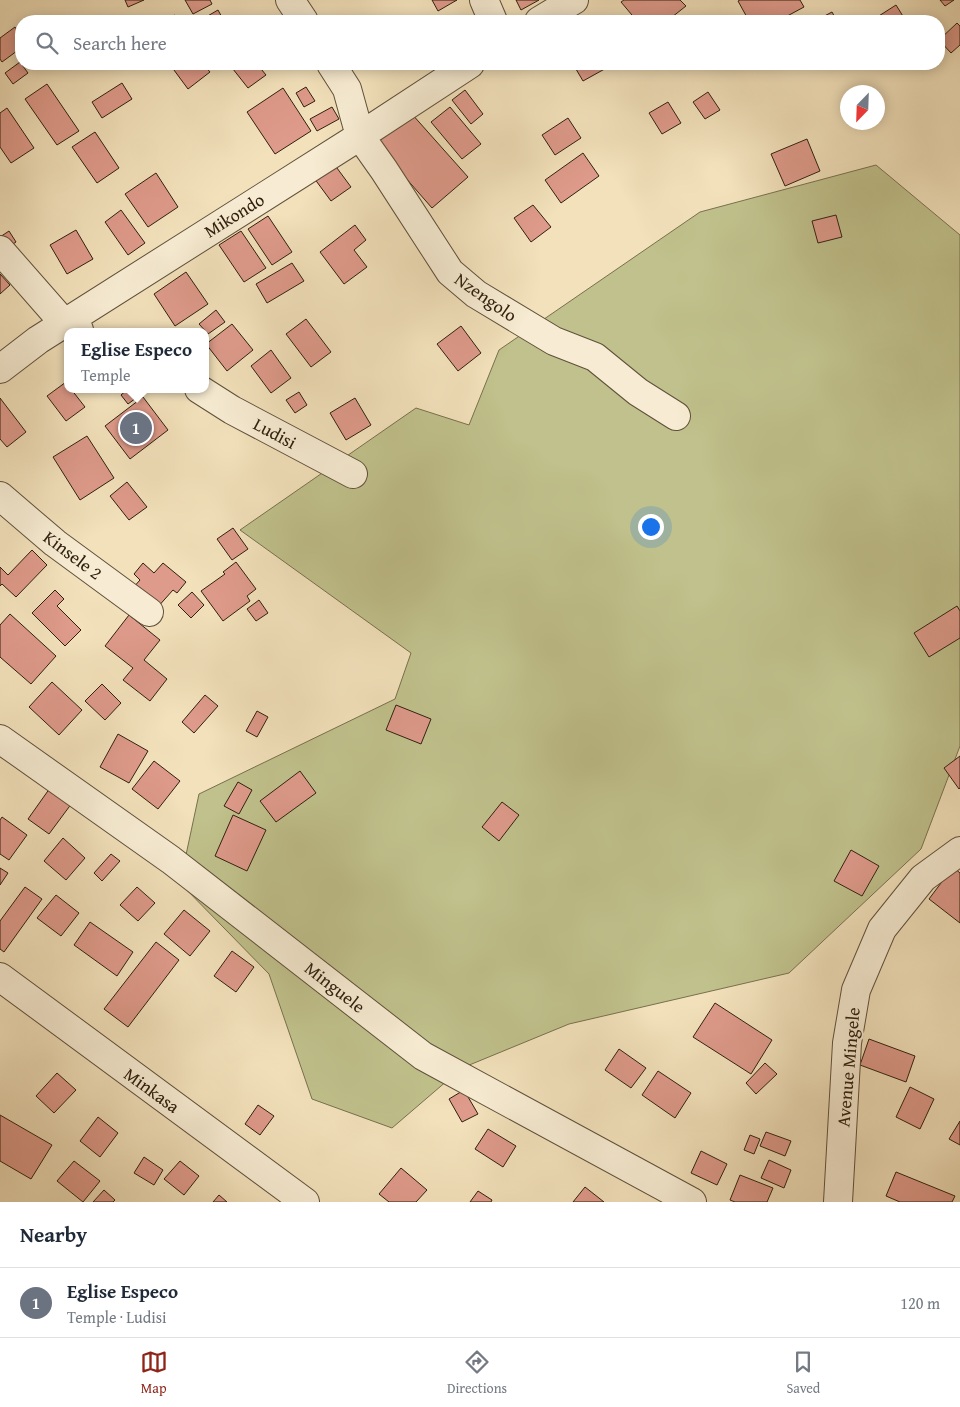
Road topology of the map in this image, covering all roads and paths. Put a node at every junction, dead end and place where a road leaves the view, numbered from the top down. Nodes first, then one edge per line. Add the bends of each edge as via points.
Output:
1 (290, 0) edge
2 (484, 0) edge
3 (574, 0) edge
4 (300, 15) edge
5 (490, 15) edge
6 (548, 15) edge
7 (335, 70) edge
8 (461, 70) edge
9 (360, 136) junction
10 (0, 250) edge
11 (73, 327) edge
12 (64, 330) edge
13 (0, 369) edge
14 (205, 393) edge
15 (676, 416) dead end
16 (353, 474) dead end
17 (0, 496) edge
18 (149, 612) dead end
19 (0, 739) edge
20 (960, 851) edge
21 (0, 977) edge
22 (305, 1202) edge
23 (692, 1202) edge
24 (838, 1202) edge

1 - 4 street
2 - 5 street
3 - 6 street
7 - 9 street, Nzengolo via 347,89
8 - 9 street, Mikondo
9 - 11 street, Mikondo
9 - 15 street, Nzengolo via 450,272 476,294 554,341 596,357 638,392
10 - 11 street
12 - 13 street, Mikondo via 38,340
14 - 16 street, Ludisi
17 - 18 street, Kinsele 2 via 55,543
19 - 23 street, Minguele via 171,860 423,1056
20 - 24 street, Avenue Mingele via 924,878 882,929 856,990 847,1043
21 - 22 street, Minkasa

